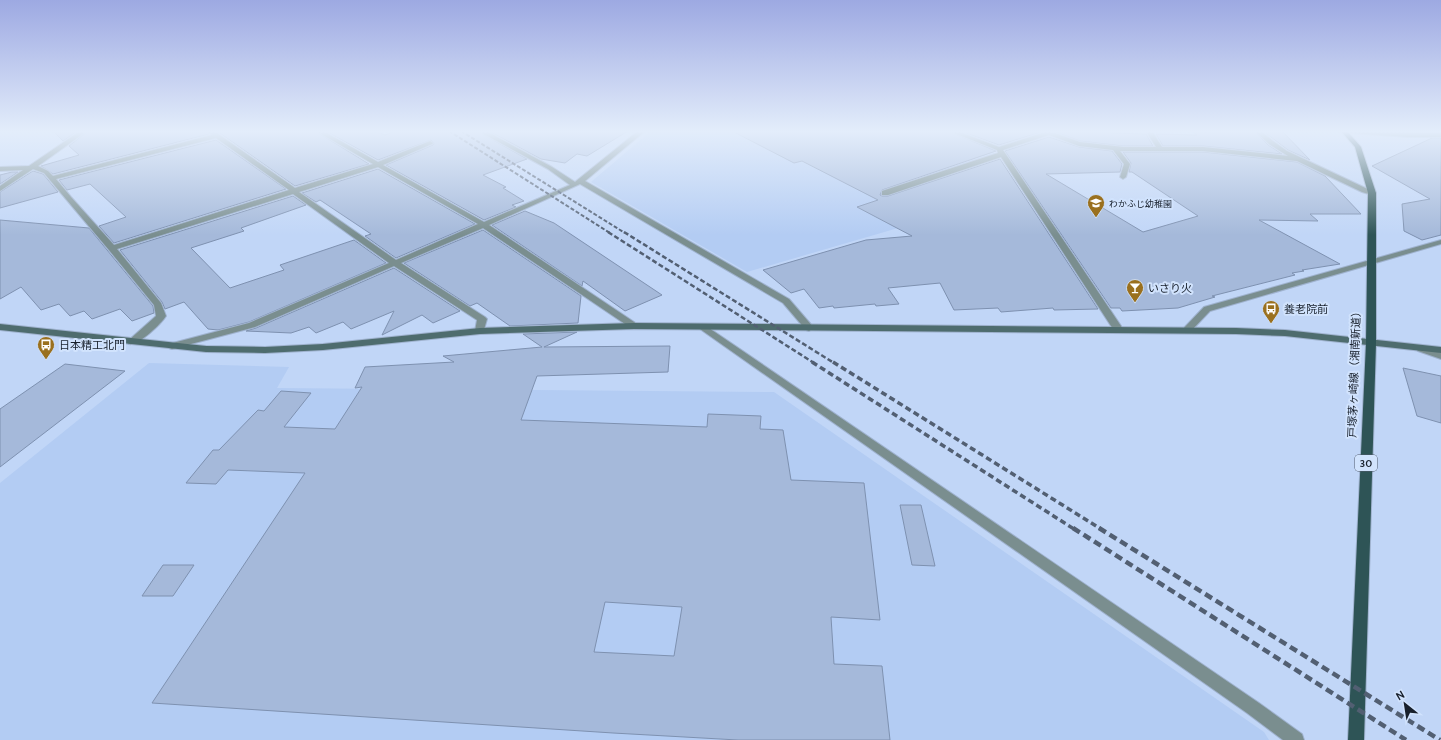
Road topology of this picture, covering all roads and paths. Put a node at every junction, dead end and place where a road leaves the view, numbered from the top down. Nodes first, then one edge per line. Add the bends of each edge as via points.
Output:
1 (97, 166) edge
2 (258, 166) edge
3 (375, 166) edge
4 (378, 166) edge
5 (545, 166) edge
6 (599, 166) edge
7 (963, 166) edge
8 (1010, 166) edge
9 (1127, 166) edge
10 (1312, 166) edge
11 (1364, 166) edge
12 (30, 167) junction
13 (0, 169) edge
14 (1123, 177) dead end
15 (52, 178) junction
16 (577, 183) junction
17 (0, 189) edge
18 (294, 192) junction
19 (885, 193) dead end
20 (1372, 193) junction
21 (483, 224) junction
22 (1441, 242) edge
23 (112, 248) junction
24 (1371, 261) junction
25 (395, 263) junction
26 (634, 326) junction
27 (703, 326) junction
28 (0, 327) edge
29 (809, 328) junction
30 (1118, 329) junction
31 (1188, 330) junction
32 (480, 331) junction
33 (132, 342) junction
34 (1370, 343) junction
35 (172, 346) junction
36 (1421, 349) junction
37 (1441, 350) edge
38 (1441, 356) edge
39 (1296, 740) edge
40 (1356, 740) edge

1 - 15 street
2 - 18 street
3 - 18 street
4 - 21 street
5 - 16 street
6 - 16 street
7 - 19 street
8 - 30 street
9 - 14 street
10 - 20 street
11 - 20 main road, 戸塚茅ヶ崎線（湘南新道） / 30
12 - 13 street
12 - 15 street via 46,172
12 - 17 street
15 - 23 street
16 - 21 street
16 - 29 street via 786,301
18 - 23 street
18 - 25 street
20 - 24 main road, 戸塚茅ヶ崎線（湘南新道） / 30
21 - 25 street
21 - 26 street
22 - 24 street
23 - 33 street via 158,305 161,316
24 - 31 street via 1207,309
24 - 34 main road, 戸塚茅ヶ崎線（湘南新道） / 30
25 - 32 street via 482,319
25 - 35 street via 252,325
26 - 27 street
26 - 32 street
27 - 29 street
27 - 39 street
28 - 33 street
29 - 30 street
30 - 31 street
31 - 34 street via 1285,334
32 - 35 street via 280,349 206,349
33 - 35 street
34 - 36 street
34 - 40 main road, 戸塚茅ヶ崎線（湘南新道） / 30
36 - 37 street
36 - 38 street

